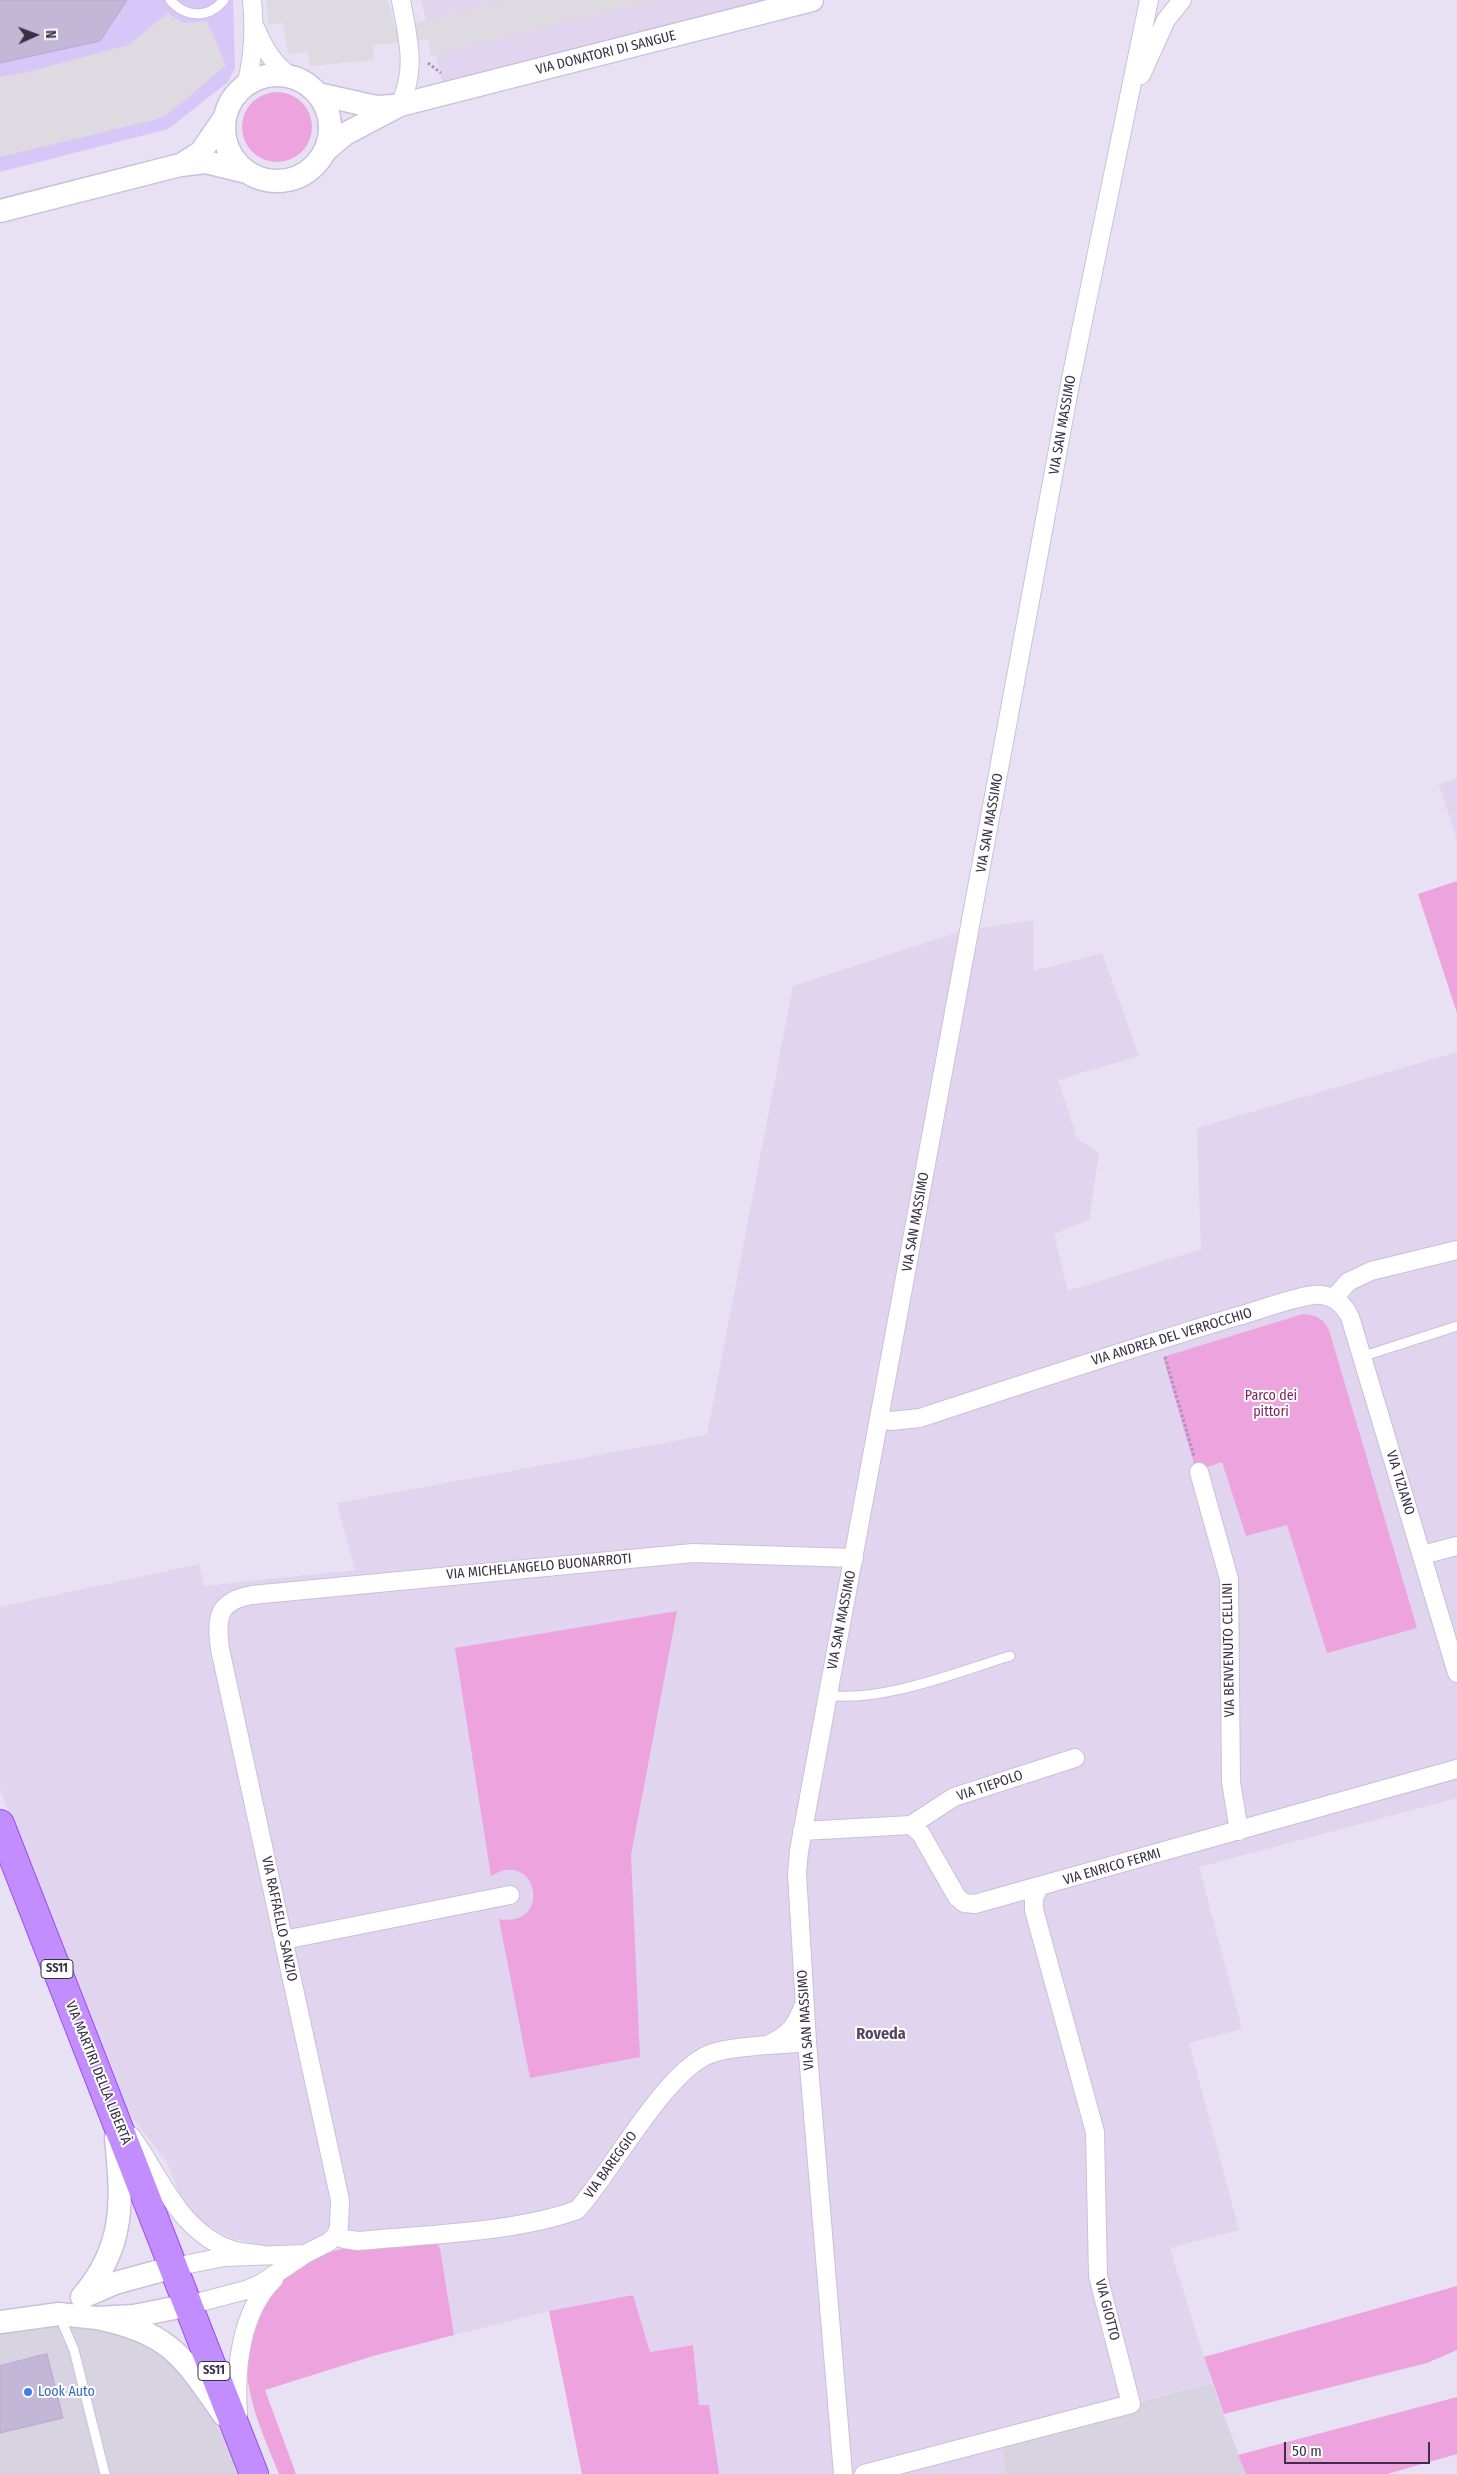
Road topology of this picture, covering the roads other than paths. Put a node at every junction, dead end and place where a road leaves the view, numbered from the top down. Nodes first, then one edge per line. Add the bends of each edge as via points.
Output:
1 (170, 0) edge
2 (224, 0) edge
3 (252, 0) edge
4 (402, 0) edge
5 (812, 0) edge
6 (1149, 0) edge
7 (1182, 0) edge
8 (255, 27) junction
9 (290, 76) junction
10 (246, 85) junction
11 (318, 94) junction
12 (1128, 102) junction
13 (400, 106) junction
14 (225, 117) junction
15 (326, 150) junction
16 (180, 165) junction
17 (247, 172) junction
18 (0, 211) edge
19 (1457, 1250) edge
20 (1334, 1298) junction
21 (1457, 1326) edge
22 (1361, 1357) junction
23 (880, 1419) junction
24 (1199, 1472) road end
25 (1457, 1546) edge
26 (1422, 1555) junction
27 (854, 1558) junction
28 (226, 1605) joint
29 (1010, 1656) dead end
30 (1457, 1673) edge
31 (828, 1694) junction
32 (1075, 1758) dead end
33 (1457, 1769) edge
34 (0, 1824) edge
35 (911, 1825) junction
36 (802, 1831) junction
37 (1239, 1831) junction
38 (1039, 1888) junction
39 (510, 1895) dead end
40 (284, 1940) junction
41 (805, 2003) junction
42 (807, 2042) junction
43 (765, 2047) junction
44 (114, 2114) junction
45 (336, 2235) junction
46 (304, 2254) junction
47 (263, 2255) junction
48 (174, 2267) junction
49 (284, 2269) junction
50 (82, 2297) junction
51 (189, 2305) junction
52 (59, 2314) junction
53 (97, 2318) junction
54 (0, 2322) edge
55 (239, 2437) junction
56 (105, 2474) edge
57 (254, 2474) edge
58 (843, 2474) edge
59 (864, 2474) edge

1 - 2 lane via 182,10 196,14 207,13
3 - 8 street
4 - 13 street via 412,61 408,86
5 - 13 street, VIA DONATORI DI SANGUE
6 - 12 street, VIA SAN MASSIMO
7 - 12 street, VIA SAN MASSIMO via 1166,20
8 - 9 street via 276,65
8 - 10 street
9 - 10 street via 266,76
9 - 11 street via 306,83
10 - 14 street via 236,94
11 - 13 street, VIA DONATORI DI SANGUE via 376,108
11 - 15 street via 330,121
12 - 23 street, VIA SAN MASSIMO via 1071,379
13 - 15 street, VIA DONATORI DI SANGUE via 345,134
14 - 16 street via 201,152
14 - 17 street via 224,133 228,148
15 - 17 street via 306,173 291,179 276,181
16 - 17 street via 206,162
16 - 18 street
19 - 20 street via 1371,1271 1348,1282
20 - 22 street, VIA TIZIANO via 1345,1306
20 - 23 street, VIA ANDREA DEL VERROCCHIO via 1308,1296 1160,1339 920,1418
21 - 22 lane
22 - 26 street, VIA TIZIANO
23 - 27 street, VIA SAN MASSIMO
24 - 37 street, VIA BENVENUTO CELLINI via 1229,1580 1231,1782
25 - 26 street
26 - 30 street, VIA TIZIANO
27 - 28 street, VIA MICHELANGELO BUONARROTI via 693,1553 252,1595 238,1597
27 - 31 street, VIA SAN MASSIMO
28 - 40 street, VIA RAFFAELLO SANZIO via 219,1615 217,1627 220,1649
29 - 31 lane via 882,1694 846,1697
31 - 36 street, VIA SAN MASSIMO
32 - 35 street, VIA TIEPOLO via 954,1797
33 - 37 street, VIA ENRICO FERMI
34 - 44 main road, VIA MARTIRI DELLA LIBERTÀ / SS11
35 - 36 street
35 - 38 street, VIA ENRICO FERMI via 921,1834 957,1897 964,1903 975,1904
36 - 41 street, VIA SAN MASSIMO via 797,1873
37 - 38 street, VIA ENRICO FERMI
38 - 59 street, VIA GIOTTO via 1034,1898 1034,1910 1095,2132 1098,2276 1131,2404
39 - 40 street
40 - 45 street, VIA RAFFAELLO SANZIO via 340,2200 341,2215
41 - 42 street, VIA SAN MASSIMO
41 - 43 street via 789,2034
42 - 43 street, VIA BAREGGIO
42 - 58 street, VIA SAN MASSIMO
43 - 45 street, VIA BAREGGIO via 715,2052 673,2080 577,2210 559,2217 514,2225 358,2241
44 - 47 street via 141,2150 177,2209 190,2223 233,2250
44 - 48 main road, VIA MARTIRI DELLA LIBERTÀ / SS11
44 - 50 street via 120,2192 116,2232 112,2253
45 - 46 street via 330,2242
46 - 47 street
46 - 49 street
47 - 48 street via 224,2257
48 - 50 street
48 - 51 main road, VIA MARTIRI DELLA LIBERTÀ
49 - 51 street via 246,2290
49 - 55 street via 262,2291 245,2331 236,2393
50 - 52 street
51 - 53 street via 134,2316
51 - 55 main road, SS11
52 - 53 street
52 - 54 street
52 - 56 lane via 74,2350
53 - 55 street via 143,2331 174,2350
55 - 57 main road, SS11

